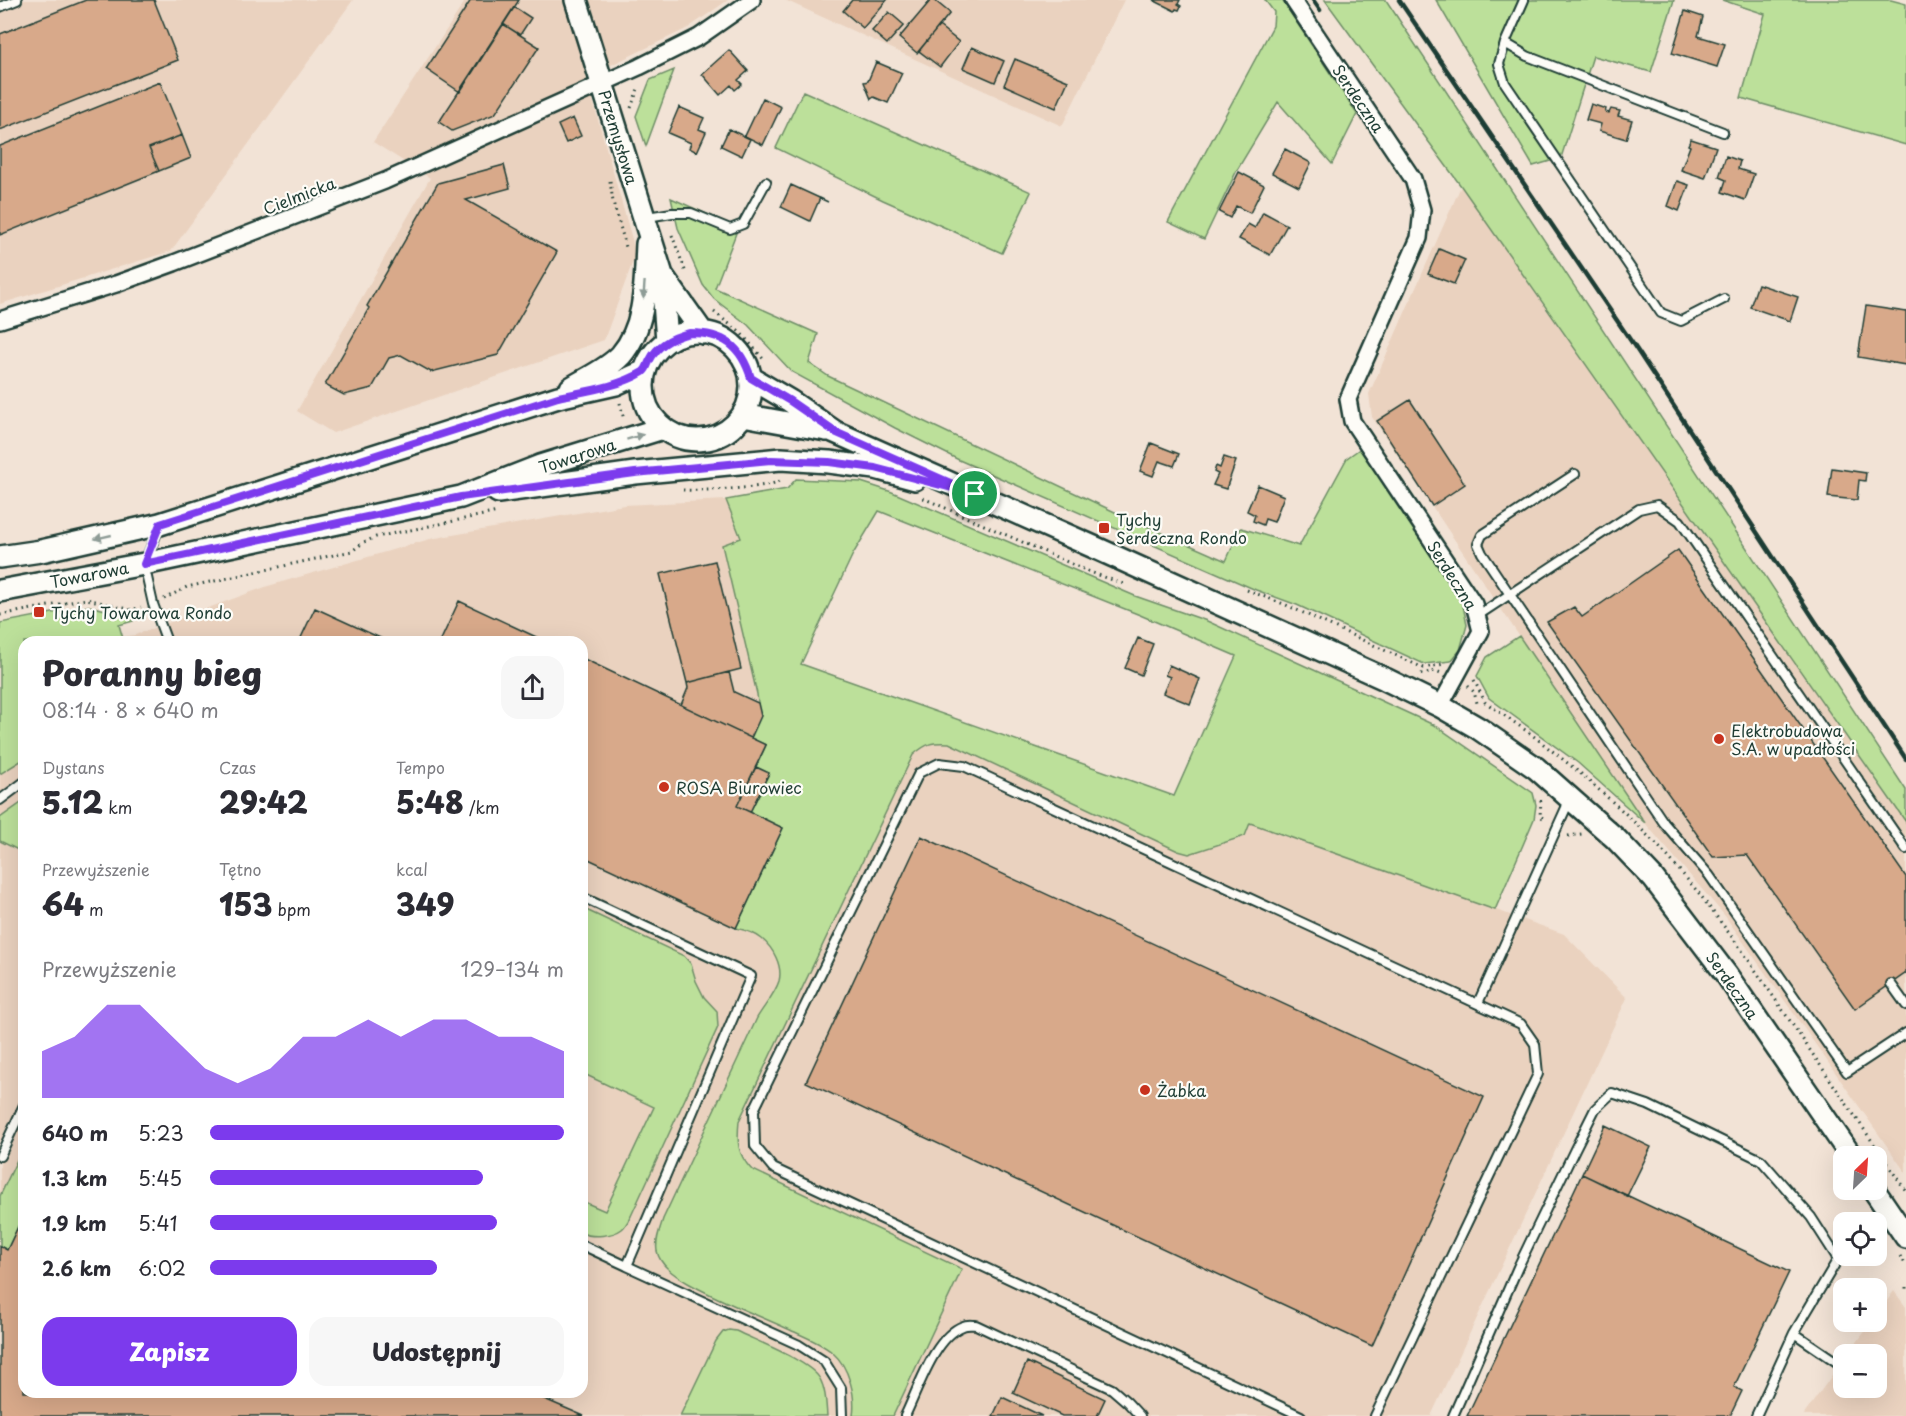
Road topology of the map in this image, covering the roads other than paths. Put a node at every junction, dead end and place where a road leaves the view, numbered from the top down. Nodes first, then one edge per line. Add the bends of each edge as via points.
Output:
1 (17, 0) edge
2 (576, 0) edge
3 (752, 0) edge
4 (1293, 0) edge
5 (1524, 0) edge
6 (0, 7) edge
7 (1505, 43) junction
8 (603, 84) junction
9 (1723, 132) dead end
10 (766, 182) dead end
11 (646, 225) junction
12 (662, 274) junction
13 (1724, 299) dead end
14 (0, 320) edge
15 (703, 333) junction
16 (667, 341) junction
17 (645, 371) junction
18 (751, 378) junction
19 (558, 397) junction
20 (743, 415) junction
21 (663, 428) junction
22 (835, 432) junction
23 (1575, 474) dead end
24 (975, 494) junction
25 (461, 497) junction
26 (160, 524) junction
27 (0, 557) edge
28 (144, 564) junction
29 (0, 591) edge
30 (1510, 594) junction
31 (1477, 616) junction
32 (165, 636) edge
33 (1440, 706) junction
34 (18, 786) edge
35 (1570, 799) junction
36 (0, 800) edge
37 (1906, 849) edge
38 (588, 900) edge
39 (1891, 984) dead end
40 (1478, 1003) junction
41 (1906, 1005) edge
42 (1906, 1033) edge
43 (18, 1118) edge
44 (1844, 1146) edge
45 (0, 1156) edge
46 (1881, 1200) edge
47 (1906, 1237) edge
48 (588, 1248) edge
49 (627, 1266) junction
50 (1794, 1333) junction
51 (1833, 1360) edge
52 (842, 1416) edge
53 (905, 1416) edge
54 (1140, 1416) edge
55 (1301, 1416) edge
56 (1375, 1416) edge
57 (1453, 1416) edge
58 (1756, 1416) edge

1 - 6 lane
2 - 8 street, Przemysłowa
3 - 8 street, Cielmicka via 699,37
4 - 31 street, Serdeczna via 1413,179 1422,210 1419,238 1348,399 1352,421 1474,604
5 - 7 lane
7 - 9 lane via 1527,56
7 - 13 lane via 1499,64 1505,83 1661,313 1681,321
8 - 11 street, Przemysłowa
8 - 14 street, Cielmicka via 385,181 116,284
10 - 11 lane via 743,224 730,229 691,213 664,215
11 - 12 street, Przemysłowa
11 -> 19 street via 644,299 636,330 621,354
12 - 15 street, Przemysłowa
12 - 16 street, Przemysłowa
15 - 16 street via 678,335
15 - 18 street via 729,342 747,364
16 - 17 street via 657,349
17 - 19 street, Towarowa via 616,384
17 - 21 street via 644,396 654,419
18 - 20 street via 749,404
18 - 22 street
19 - 26 street, Towarowa
20 - 21 street via 734,427 706,440 676,436
20 - 22 street
25 -> 21 street, Towarowa via 540,466
22 - 24 street
23 - 30 lane via 1482,535 1478,544 1482,553
24 - 25 street via 875,468 782,459 635,473
24 - 33 street
25 - 28 street, Towarowa
26 -> 27 street, Towarowa
26 - 28 lane
28 - 29 street, Towarowa
28 - 32 lane
30 - 31 lane
30 - 37 lane via 1639,509 1656,505 1680,521
30 - 42 lane via 1664,822 1709,875 1847,1072
31 - 33 street, Serdeczna via 1481,632
33 - 35 street, Serdeczna via 1536,768
34 - 36 lane
35 - 40 lane
35 - 44 street, Serdeczna via 1616,839 1693,928
38 - 49 lane via 751,976
39 - 41 lane
40 - 55 lane via 964,765 939,763 919,774 754,1110 755,1146 773,1168
40 - 56 lane via 1521,1024 1536,1044 1538,1074
43 - 45 lane
46 - 47 street
48 - 49 lane
49 - 52 lane via 799,1345 824,1361 841,1388
50 - 51 lane
50 - 57 lane via 1838,1259 1811,1217 1761,1160 1648,1105 1612,1093 1595,1109 1575,1149
50 - 58 lane
53 - 54 lane via 943,1342 965,1325 976,1325 1112,1389

